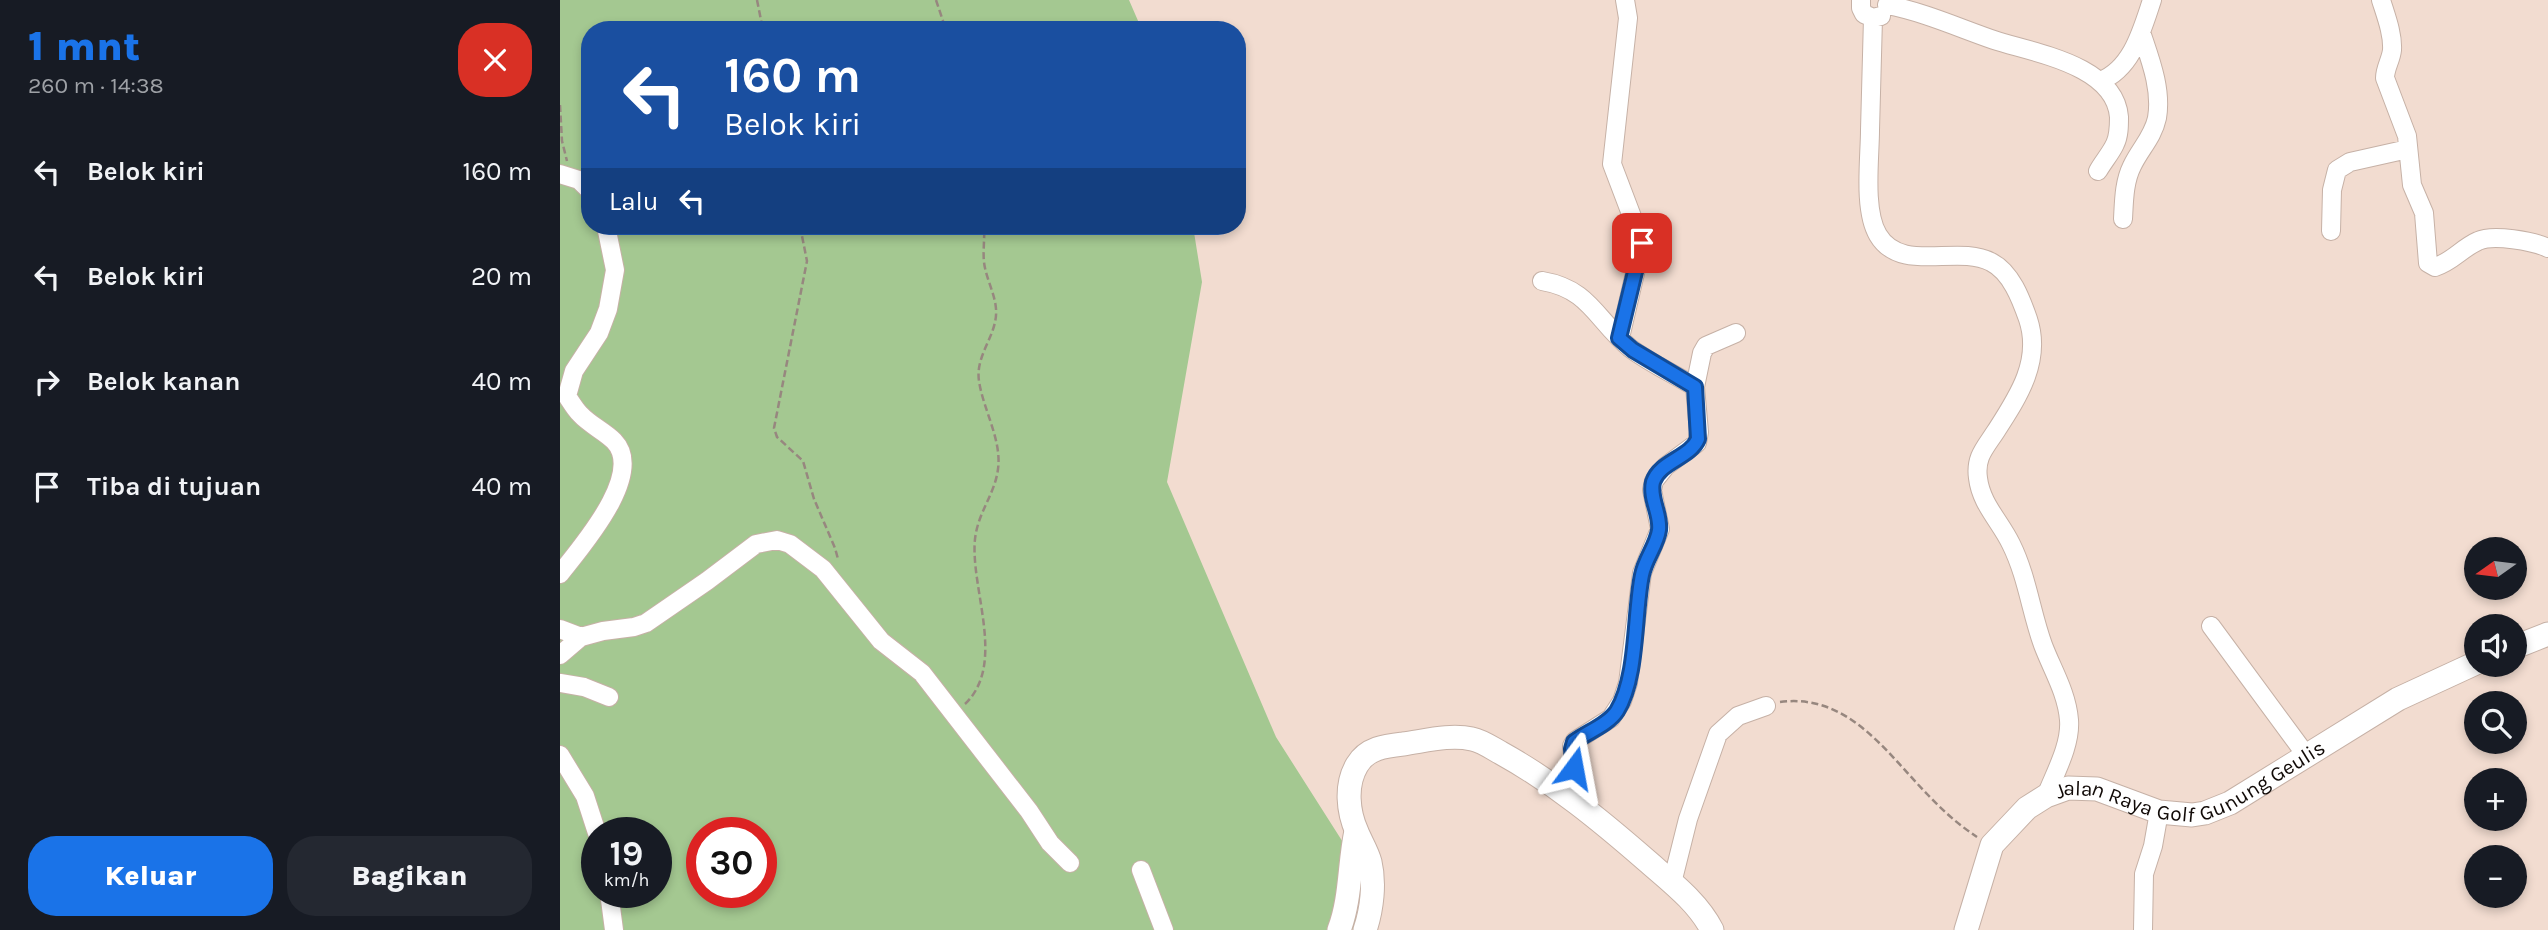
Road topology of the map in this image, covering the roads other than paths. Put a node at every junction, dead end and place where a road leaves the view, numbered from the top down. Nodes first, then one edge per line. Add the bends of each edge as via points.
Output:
1 (1625, 0) edge
2 (1861, 0) edge
3 (2152, 0) edge
4 (2381, 0) edge
5 (1886, 3) edge
6 (1873, 18) junction
7 (2141, 32) junction
8 (2100, 81) junction
9 (2408, 149) junction
10 (2098, 171) dead end
11 (2123, 219) dead end
12 (2331, 231) dead end
13 (608, 235) edge
14 (2548, 248) edge
15 (1542, 281) dead end
16 (1736, 333) dead end
17 (1619, 338) junction
18 (1695, 387) junction
19 (560, 574) edge
20 (2210, 626) dead end
21 (560, 629) edge
22 (2548, 634) edge
23 (581, 638) junction
24 (2527, 643) edge
25 (560, 655) edge
26 (2464, 669) edge
27 (560, 683) edge
28 (609, 696) dead end
29 (1766, 706) road end
30 (560, 755) edge
31 (2306, 755) junction
32 (2046, 796) junction
33 (1580, 803) junction
34 (2159, 812) junction
35 (592, 817) edge
36 (1356, 831) junction
37 (1070, 863) dead end
38 (1141, 870) dead end
39 (1672, 883) junction
40 (611, 908) edge
41 (614, 930) edge
42 (1164, 930) edge
43 (1339, 930) edge
44 (1365, 930) edge
45 (1712, 930) edge
46 (1966, 930) edge
47 (2143, 930) edge

1 - 17 street via 1628,18 1612,164 1642,243
2 - 6 street via 1862,11
3 - 7 street
4 - 9 street via 2392,48 2385,78
5 - 6 street via 1882,15
5 - 8 street via 2053,58
6 - 32 street via 1869,177 1877,233 1898,253 1990,262 2006,274 2017,292 2033,341 2020,393 1981,449 1977,463 1983,498 2011,542 2069,719 2066,745
7 - 8 street via 2130,55 2112,76
7 - 11 street via 2157,88 2157,117 2131,167
8 - 10 street via 2115,101 2119,125 2116,143
9 - 12 street via 2350,162 2337,170
9 - 14 street via 2412,185 2424,213 2430,265 2447,263 2487,239
13 - 19 street via 615,270 608,309 599,333 574,371 567,396 580,414 615,442 624,471 589,540
15 - 17 street via 1580,295
16 - 18 street via 1706,346
17 - 18 street
18 - 33 street via 1697,443 1654,481 1660,529 1642,573 1622,701 1611,718 1572,747
20 - 31 street
21 - 23 street
22 - 24 main road
23 - 25 street
23 - 37 street via 646,623 752,546 776,540 790,544 835,583 881,640 922,673
26 - 31 main road, Jalan Raya Golf Gunung Geulis via 2398,699
27 - 28 street
29 - 39 street via 1738,716 1718,734 1691,808
30 - 35 street via 585,796
31 - 34 main road, Jalan Raya Golf Gunung Geulis via 2230,803 2192,815
32 - 34 main road, Jalan Raya Golf Gunung Geulis via 2068,788 2097,789
32 - 46 main road, Jalan Raya Golf Gunung Geulis via 2027,808 1992,845
33 - 36 main road via 1481,742 1445,738 1374,749 1365,755 1350,782
33 - 39 main road
34 - 47 street via 2144,874
36 - 43 main road
36 - 44 main road via 1369,859 1372,880
38 - 42 street
39 - 45 main road
40 - 41 street

